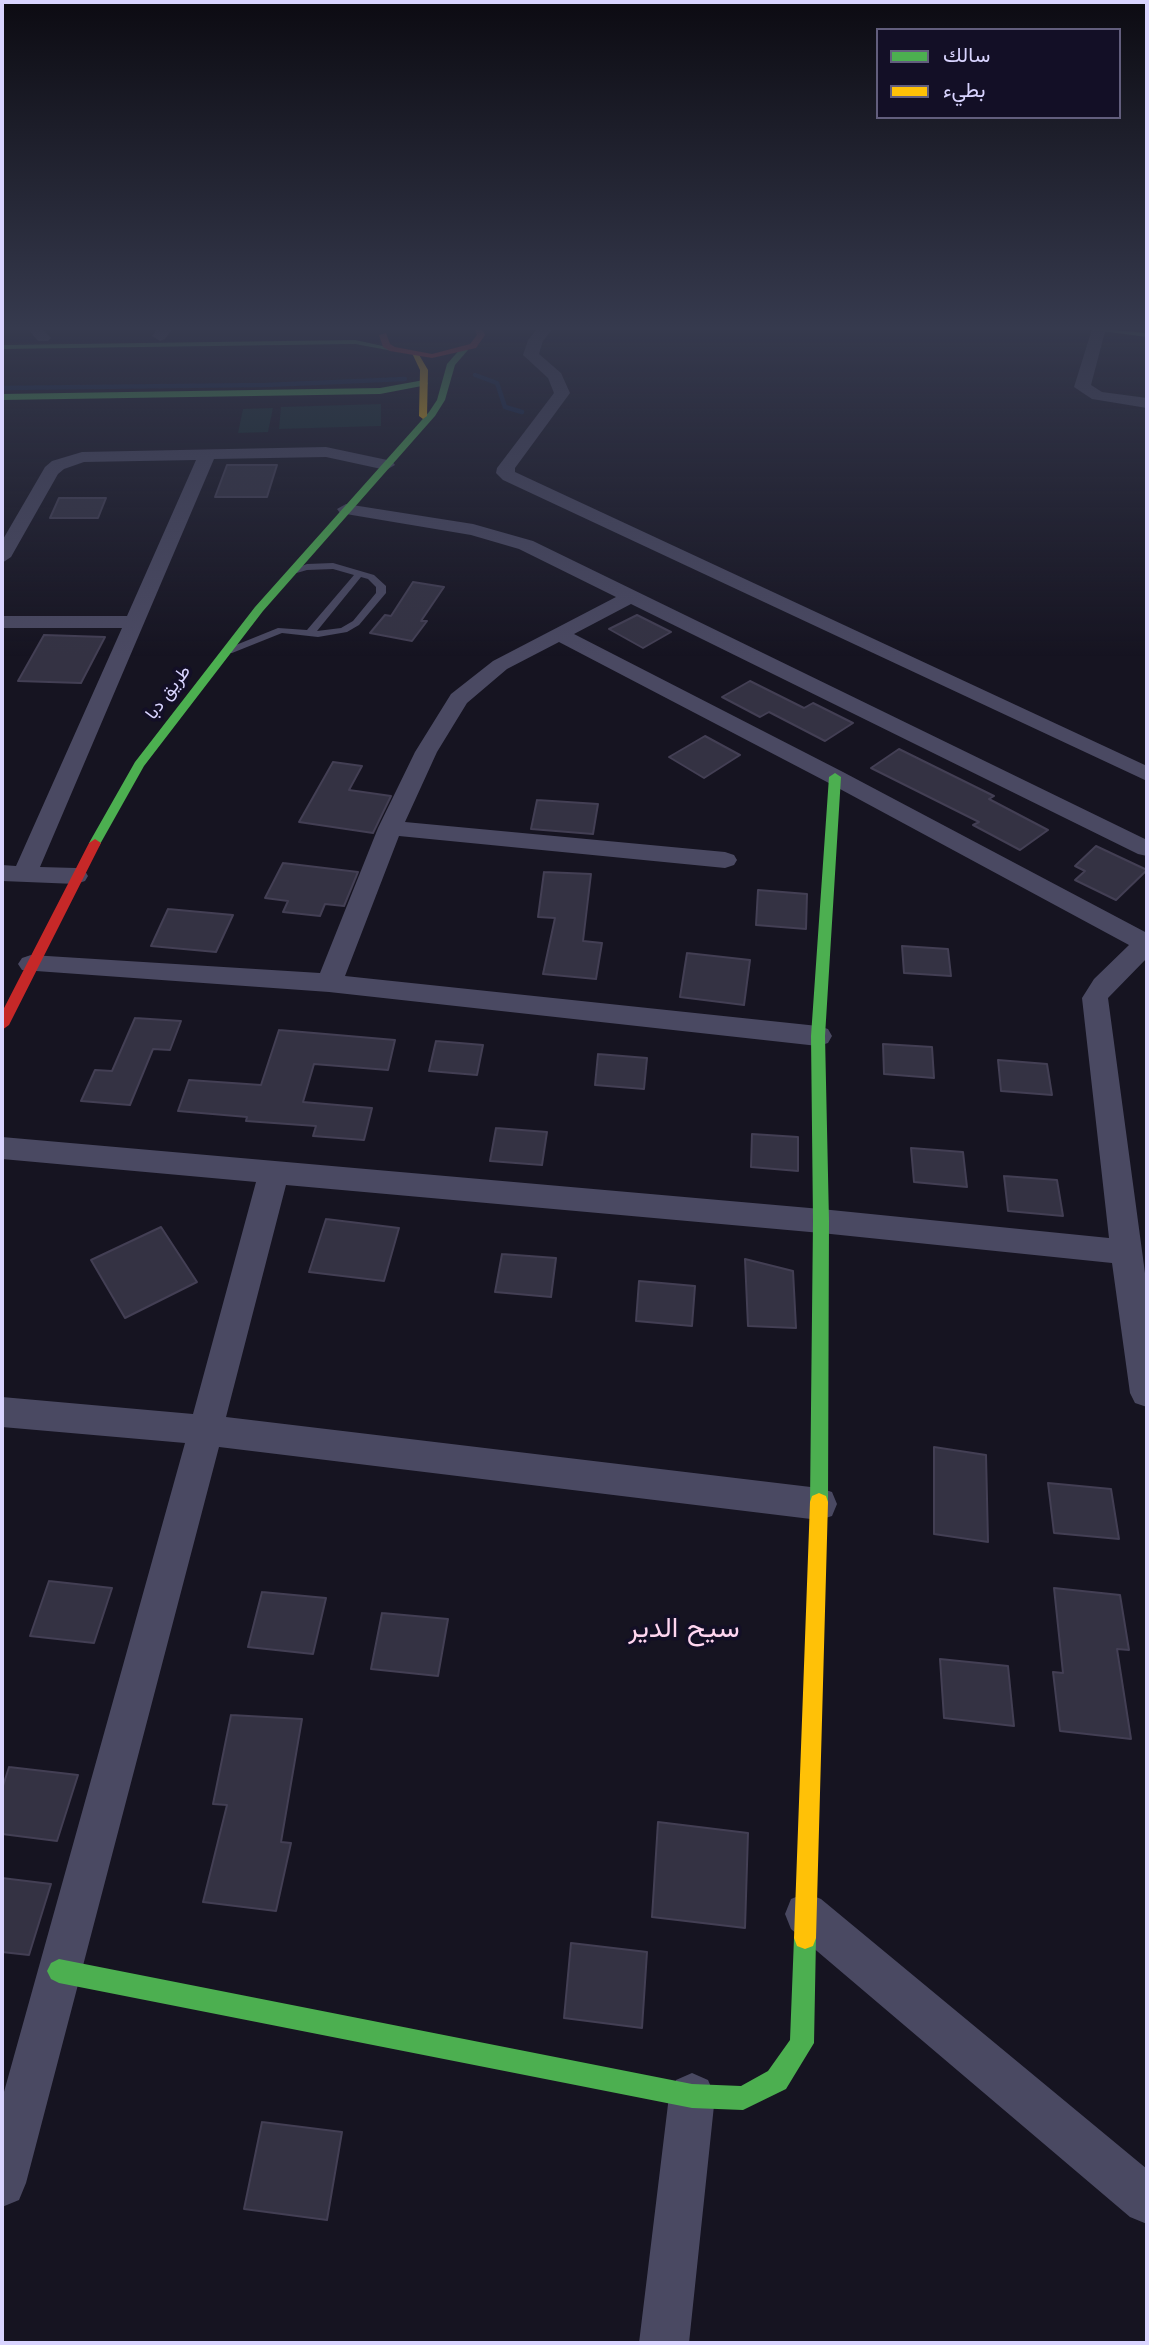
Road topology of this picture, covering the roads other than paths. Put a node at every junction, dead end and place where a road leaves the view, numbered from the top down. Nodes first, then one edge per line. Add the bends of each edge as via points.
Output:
1 (410, 437) edge
2 (529, 437) edge
3 (208, 453) junction
4 (386, 465) junction
5 (346, 509) junction
6 (322, 538) junction
7 (2, 557) edge
8 (333, 566) junction
9 (292, 572) junction
10 (360, 573) junction
11 (629, 597) junction
12 (259, 609) junction
13 (2, 622) edge
14 (134, 622) junction
15 (281, 630) junction
16 (310, 633) junction
17 (558, 634) junction
18 (221, 656) junction
19 (1147, 774) edge
20 (835, 777) junction
21 (390, 828) junction
22 (1147, 849) edge
23 (725, 860) dead end
24 (13, 874) edge
25 (76, 876) junction
26 (1147, 944) edge
27 (31, 964) junction
28 (330, 983) junction
29 (2, 1026) edge
30 (818, 1036) junction
31 (2, 1148) edge
32 (274, 1172) junction
33 (821, 1221) junction
34 (1126, 1252) junction
35 (1147, 1393) edge
36 (2, 1412) edge
37 (206, 1430) junction
38 (819, 1504) junction
39 (806, 1914) junction
40 (59, 1971) junction
41 (692, 2096) junction
42 (2, 2183) edge
43 (1147, 2200) edge
44 (664, 2343) edge

1 - 4 main road, طريق دبا
2 - 19 street via 506,468 509,476
3 - 4 street via 326,452
3 - 7 street via 96,455 58,466
3 - 14 street
4 - 5 main road, طريق دبا
5 - 6 main road, طريق دبا
5 - 11 street via 501,537
6 - 8 lane
6 - 9 main road, طريق دبا
8 - 9 lane
8 - 10 lane
9 - 12 main road, طريق دبا
10 - 16 lane
10 - 16 lane via 376,580 382,589 356,623 336,633
11 - 17 street
11 - 22 street
12 - 15 lane
12 - 18 main road, طريق دبا
13 - 14 street
14 - 24 street
15 - 16 lane
15 - 18 lane
17 - 20 street
17 - 21 street via 500,665 459,699 426,752
18 - 25 main road, طريق دبا via 139,765
20 - 26 street
20 - 30 main road
21 - 23 street
21 - 28 street
24 - 25 street
25 - 27 main road, طريق دبا
26 - 34 street via 1095,998
27 - 28 street
27 - 29 main road, طريق دبا
28 - 30 street
30 - 33 main road
31 - 32 street
32 - 33 street
32 - 37 street
33 - 34 street
33 - 38 main road
34 - 35 street
36 - 37 street
37 - 38 street
37 - 40 street
38 - 39 main road
39 - 41 main road via 802,2043 777,2080 743,2098
39 - 43 street
40 - 41 main road
40 - 42 street
41 - 44 street

